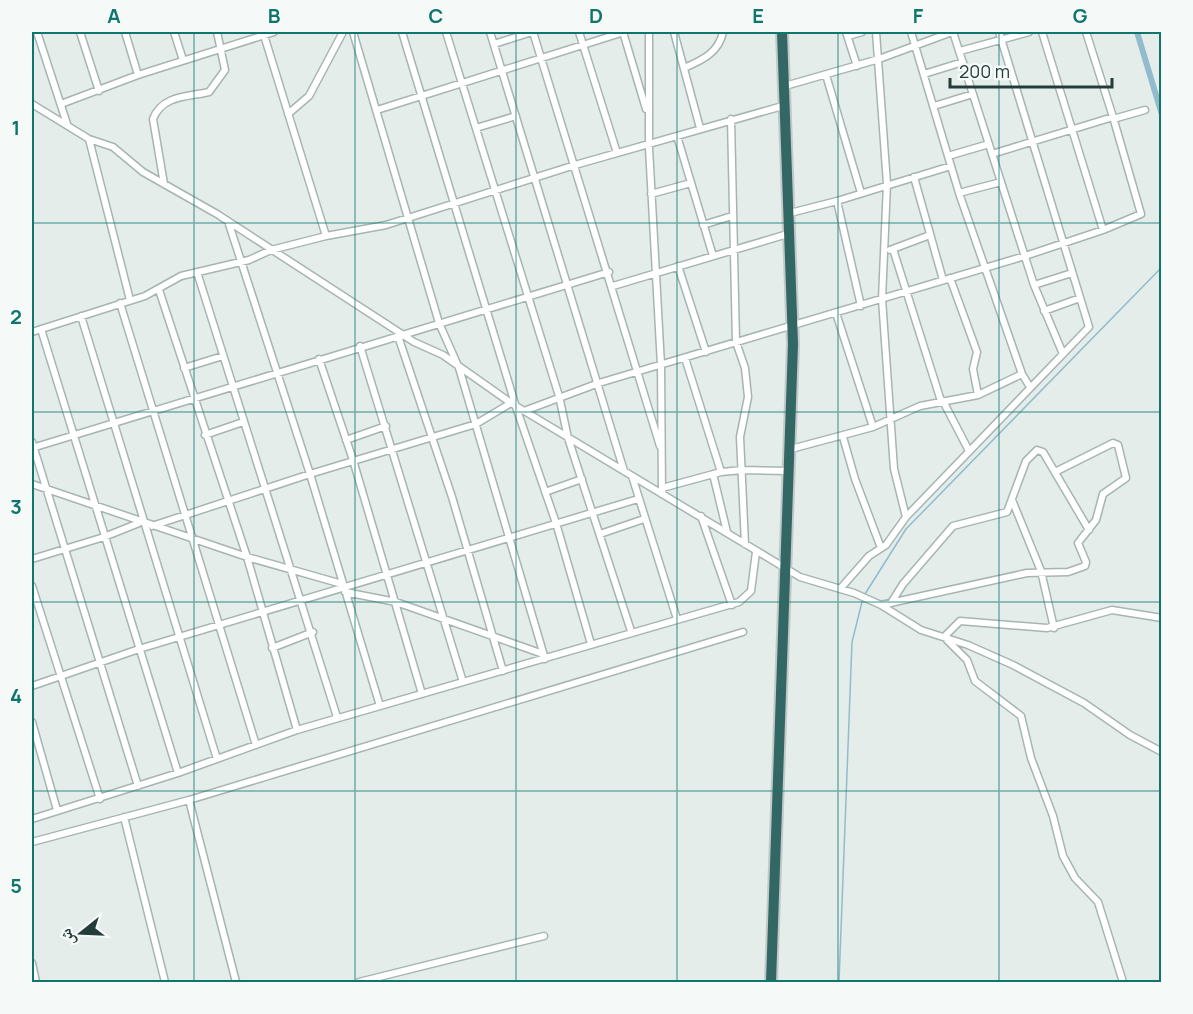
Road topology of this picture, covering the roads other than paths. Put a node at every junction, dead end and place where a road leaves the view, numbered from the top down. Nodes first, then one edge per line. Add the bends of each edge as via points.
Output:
1 (37, 32) edge
2 (80, 32) edge
3 (124, 32) edge
4 (174, 32) edge
5 (217, 32) edge
6 (274, 32) edge
7 (343, 32) edge
8 (353, 32) edge
9 (402, 32) edge
10 (446, 32) edge
11 (490, 32) edge
12 (533, 32) edge
13 (579, 32) edge
14 (624, 32) edge
15 (649, 32) edge
16 (674, 32) edge
17 (723, 32) edge
18 (782, 32) edge
19 (862, 32) edge
20 (876, 32) edge
21 (911, 32) edge
22 (953, 32) edge
23 (999, 32) edge
24 (1029, 32) edge
25 (1042, 32) edge
26 (1086, 32) edge
27 (263, 33) edge
28 (847, 34) edge
29 (1002, 40) junction
30 (494, 44) junction
31 (584, 45) junction
32 (916, 45) junction
33 (222, 48) junction
34 (960, 51) junction
35 (541, 59) junction
36 (879, 59) junction
37 (183, 60) junction
38 (963, 62) junction
39 (857, 66) junction
40 (684, 68) junction
41 (502, 70) junction
42 (924, 74) junction
43 (138, 75) junction
44 (826, 75) junction
45 (462, 83) junction
46 (785, 86) junction
47 (99, 91) junction
48 (973, 94) junction
49 (423, 95) junction
50 (32, 104) edge
51 (61, 104) junction
52 (786, 105) junction
53 (934, 106) junction
54 (377, 110) junction
55 (1145, 110) dead end
56 (288, 114) junction
57 (516, 116) junction
58 (649, 118) junction
59 (1113, 118) junction
60 (731, 119) junction
61 (68, 124) junction
62 (476, 128) junction
63 (700, 128) junction
64 (1073, 129) junction
65 (677, 136) junction
66 (89, 139) junction
67 (1034, 140) junction
68 (649, 143) junction
69 (989, 144) junction
70 (617, 153) junction
71 (992, 154) junction
72 (948, 156) junction
73 (575, 165) junction
74 (951, 166) junction
75 (914, 177) junction
76 (535, 178) junction
77 (1001, 182) junction
78 (691, 183) junction
79 (164, 184) junction
80 (887, 184) junction
81 (495, 189) junction
82 (861, 193) junction
83 (959, 193) junction
84 (651, 194) junction
85 (837, 201) junction
86 (453, 202) junction
87 (790, 213) junction
88 (409, 216) junction
89 (732, 216) junction
90 (228, 221) junction
91 (703, 225) junction
92 (1103, 230) junction
93 (791, 233) junction
94 (930, 235) junction
95 (326, 236) junction
96 (1063, 243) junction
97 (893, 249) junction
98 (271, 250) junction
99 (733, 250) junction
100 (884, 252) junction
101 (1025, 255) junction
102 (713, 256) junction
103 (242, 262) junction
104 (678, 266) junction
105 (986, 267) junction
106 (197, 272) junction
107 (609, 272) junction
108 (656, 273) junction
109 (1072, 273) junction
110 (946, 279) junction
111 (567, 285) junction
112 (1034, 285) junction
113 (613, 286) junction
114 (159, 290) junction
115 (908, 291) junction
116 (528, 297) junction
117 (1080, 298) junction
118 (882, 299) junction
119 (130, 300) junction
120 (120, 303) junction
121 (861, 306) junction
122 (487, 309) junction
123 (1044, 311) junction
124 (836, 313) junction
125 (81, 316) junction
126 (439, 323) junction
127 (793, 326) junction
128 (41, 329) junction
129 (32, 332) edge
130 (400, 335) junction
131 (736, 342) junction
132 (360, 346) junction
133 (706, 352) junction
134 (1063, 354) junction
135 (223, 356) junction
136 (685, 358) junction
137 (319, 359) junction
138 (661, 365) junction
139 (184, 368) junction
140 (459, 368) junction
141 (277, 373) junction
142 (640, 373) junction
143 (1022, 374) junction
144 (599, 383) junction
145 (232, 386) junction
146 (1030, 387) junction
147 (978, 395) junction
148 (559, 396) junction
149 (194, 399) junction
150 (942, 401) junction
151 (514, 405) junction
152 (524, 411) junction
153 (154, 412) junction
154 (891, 420) junction
155 (243, 422) junction
156 (114, 423) junction
157 (476, 424) junction
158 (386, 426) junction
159 (873, 427) junction
160 (73, 434) junction
161 (205, 435) junction
162 (433, 437) junction
163 (843, 437) junction
164 (568, 438) junction
165 (346, 440) junction
166 (32, 446) edge
167 (393, 448) junction
168 (791, 448) junction
169 (969, 451) junction
170 (663, 455) junction
171 (353, 460) junction
172 (743, 470) junction
173 (624, 471) junction
174 (790, 471) junction
175 (721, 472) junction
176 (1055, 472) junction
177 (310, 474) junction
178 (713, 474) junction
179 (632, 476) junction
180 (582, 479) junction
181 (32, 484) edge
182 (266, 488) junction
183 (44, 489) junction
184 (662, 491) junction
185 (545, 492) junction
186 (638, 499) junction
187 (1012, 500) junction
188 (228, 501) junction
189 (95, 507) junction
190 (594, 513) junction
191 (185, 514) junction
192 (700, 516) junction
193 (906, 517) junction
194 (644, 519) junction
195 (556, 523) junction
196 (146, 524) junction
197 (1089, 530) junction
198 (727, 533) junction
199 (600, 534) junction
200 (104, 537) junction
201 (508, 537) junction
202 (193, 540) junction
203 (745, 544) junction
204 (881, 548) junction
205 (66, 549) junction
206 (468, 550) junction
207 (756, 552) junction
208 (247, 557) junction
209 (32, 559) edge
210 (426, 563) junction
211 (787, 568) junction
212 (292, 570) junction
213 (1041, 571) junction
214 (388, 576) junction
215 (32, 585) edge
216 (344, 588) junction
217 (840, 588) junction
218 (303, 600) junction
219 (396, 602) junction
220 (891, 603) junction
221 (732, 605) junction
222 (881, 605) junction
223 (262, 613) junction
224 (1161, 618) edge
225 (677, 619) junction
226 (446, 620) junction
227 (219, 626) junction
228 (1054, 628) junction
229 (631, 631) junction
230 (313, 632) junction
231 (743, 632) dead end
232 (493, 636) junction
233 (944, 637) junction
234 (178, 638) junction
235 (591, 644) junction
236 (272, 648) junction
237 (139, 649) junction
238 (544, 656) junction
239 (100, 663) junction
240 (503, 671) junction
241 (59, 677) junction
242 (463, 682) junction
243 (32, 686) edge
244 (422, 694) junction
245 (380, 706) junction
246 (337, 717) junction
247 (32, 722) edge
248 (297, 730) junction
249 (256, 745) junction
250 (1161, 752) edge
251 (217, 759) junction
252 (178, 773) junction
253 (138, 786) junction
254 (100, 799) junction
255 (189, 800) junction
256 (57, 810) junction
257 (124, 817) junction
258 (32, 819) edge
259 (32, 842) edge
260 (544, 936) dead end
261 (32, 963) edge
262 (36, 982) edge
263 (165, 982) edge
264 (236, 982) edge
265 (358, 982) edge
266 (771, 982) edge
267 (1123, 982) edge

1 - 51 street
2 - 47 street
3 - 43 street
4 - 37 street
5 - 33 street
6 - 27 street
7 - 56 street via 309,96
8 - 54 street
9 - 49 street
10 - 45 street
11 - 30 street
12 - 30 street
12 - 35 street
13 - 31 street
14 - 31 street
14 - 58 street
15 - 58 street
16 - 40 street
17 - 40 street via 710,56
18 - 46 highway
19 - 28 street
20 - 36 street
21 - 32 street
22 - 32 street
22 - 34 street
23 - 29 street
24 - 29 street
25 - 64 street
26 - 59 street
27 - 33 street
27 - 56 street
28 - 39 street
29 - 34 street
29 - 67 street
30 - 41 street
31 - 35 street
31 - 70 street
32 - 36 street
32 - 42 street
33 - 37 street
33 - 79 street via 225,70 211,91 173,98 155,113 153,126
34 - 38 street
35 - 41 street
35 - 73 street
36 - 39 street
36 - 80 street
37 - 43 street
38 - 42 street
38 - 48 street
39 - 44 street
40 - 63 street
41 - 45 street
41 - 57 street
42 - 53 street
43 - 47 street
44 - 46 street
44 - 82 street
45 - 49 street
45 - 62 street
46 - 52 highway
47 - 51 street
48 - 53 street
48 - 69 street
49 - 54 street
49 - 86 street
50 - 61 street
51 - 61 street
52 - 60 street
52 - 87 highway
53 - 72 street
54 - 88 street
55 - 59 street
56 - 95 street
57 - 62 street
57 - 76 street
58 - 68 street
59 - 64 street
59 - 92 street via 1142,211 1139,216
60 - 63 street
60 - 89 street
61 - 66 street
62 - 81 street
63 - 65 street
64 - 67 street
64 - 92 street
65 - 68 street
65 - 78 street
66 - 79 street via 113,147 142,172
66 - 119 street
67 - 71 street
67 - 96 street
68 - 70 street
68 - 84 street
69 - 71 street
69 - 72 street
70 - 73 street
71 - 77 street
72 - 74 street
73 - 76 street
73 - 107 street
74 - 75 street
74 - 83 street
75 - 80 street
75 - 94 street
76 - 81 street
76 - 111 street
77 - 83 street
77 - 101 street
78 - 84 street
78 - 91 street
79 - 90 street
80 - 82 street
80 - 100 street
81 - 86 street
81 - 116 street
82 - 85 street
83 - 105 street
84 - 108 street
85 - 87 street
85 - 121 street
86 - 88 street
86 - 122 street
87 - 93 highway
88 - 95 street via 375,228
88 - 126 street
89 - 91 street
89 - 99 street
90 - 98 street
90 - 103 street
91 - 102 street
92 - 96 street
93 - 99 street
93 - 127 highway
94 - 97 street
94 - 110 street
95 - 98 street
96 - 101 street
96 - 109 street
97 - 100 street
97 - 115 street
98 - 103 street
98 - 130 street
99 - 102 street
99 - 131 street
100 - 118 street
101 - 105 street
101 - 112 street
102 - 104 street
103 - 106 street
103 - 141 street
104 - 108 street
104 - 133 street
105 - 110 street
105 - 143 street
106 - 114 street via 177,278
106 - 135 street
107 - 111 street
107 - 113 street
108 - 113 street
108 - 138 street
109 - 112 street
109 - 117 street
110 - 115 street
110 - 147 street via 977,352 974,369
111 - 116 street
111 - 144 street
112 - 123 street
113 - 142 street
114 - 119 street
114 - 139 street
115 - 118 street
115 - 150 street
116 - 122 street
116 - 148 street
117 - 123 street
117 - 134 street via 1089,327
118 - 121 street
118 - 154 street
119 - 120 street
120 - 125 street
120 - 153 street
121 - 124 street
122 - 126 street
122 - 151 street
123 - 134 street
124 - 127 street
124 - 159 street
125 - 128 street
125 - 156 street
126 - 130 street
126 - 140 street
127 - 131 street
127 - 168 highway
128 - 129 street
128 - 160 street
130 - 132 street
130 - 140 street via 443,355
130 - 162 street
131 - 133 street
131 - 172 street via 745,368 748,397 740,437
132 - 137 street
132 - 158 street
133 - 136 street
134 - 146 street
135 - 139 street
135 - 145 street
136 - 138 street
136 - 175 street
137 - 141 street
137 - 165 street
138 - 142 street
138 - 170 street
139 - 149 street
140 - 151 street
140 - 157 street
141 - 145 street
141 - 177 street
142 - 144 street
142 - 170 street
143 - 146 street
143 - 147 street
144 - 148 street
144 - 173 street
145 - 149 street
145 - 155 street
146 - 169 street
147 - 150 street
148 - 152 street
148 - 164 street
149 - 153 street
149 - 161 street
150 - 154 street via 910,409
150 - 169 street
151 - 152 street
151 - 157 street
151 - 185 street
152 - 164 street
153 - 156 street
153 - 191 street
154 - 159 street
154 - 193 street via 895,476
155 - 161 street
155 - 182 street
156 - 160 street
156 - 196 street
157 - 162 street
157 - 201 street
158 - 165 street
158 - 167 street
159 - 163 street
160 - 166 street
160 - 189 street
161 - 188 street
162 - 167 street
162 - 206 street
163 - 168 street
163 - 204 street
164 - 173 street
164 - 180 street
165 - 171 street
166 - 183 street
167 - 171 street
167 - 210 street
168 - 174 highway
169 - 193 street
170 - 184 street
171 - 177 street
171 - 214 street
172 - 174 street
172 - 175 street
172 - 203 street
173 - 179 street
174 - 211 highway
175 - 178 street
176 - 187 street via 1042,451 1035,451 1023,468
176 - 197 street
176 - 197 street via 1113,443 1118,445 1126,478 1103,494
177 - 182 street
177 - 216 street
178 - 184 street
178 - 198 street
179 - 184 street
179 - 186 street
180 - 185 street
180 - 190 street
181 - 183 street
182 - 188 street
182 - 212 street
183 - 189 street
183 - 205 street
184 - 192 street
185 - 195 street
186 - 190 street
186 - 194 street
187 - 213 street
187 - 220 street via 1001,516 953,526
188 - 191 street
188 - 208 street
189 - 196 street
189 - 200 street
190 - 195 street
190 - 199 street
191 - 196 street
191 - 202 street
192 - 198 street
192 - 221 street
193 - 204 street
194 - 199 street
194 - 225 street
195 - 201 street
195 - 235 street
196 - 200 street
196 - 202 street
196 - 234 street
197 - 213 street via 1078,544 1085,566 1068,572
198 - 203 street
199 - 229 street
200 - 205 street
200 - 237 street
201 - 206 street
201 - 238 street
202 - 208 street
202 - 227 street
203 - 207 street
204 - 217 street
205 - 209 street
205 - 239 street
206 - 210 street
206 - 232 street
207 - 211 street
207 - 221 street via 751,591 744,600
208 - 212 street
208 - 223 street
210 - 214 street
210 - 226 street
211 - 217 street via 800,577
211 - 266 highway
212 - 216 street
212 - 218 street
213 - 220 street
213 - 228 street
214 - 216 street
214 - 219 street
215 - 241 street
216 - 218 street
216 - 219 street
216 - 245 street
217 - 222 street
218 - 223 street
218 - 230 street
219 - 226 street
219 - 244 street
220 - 222 street
221 - 225 street
222 - 233 street via 921,630
223 - 227 street
223 - 236 street
224 - 228 street via 1112,610
225 - 229 street
226 - 232 street
226 - 242 street
227 - 234 street
227 - 249 street
228 - 233 street via 960,621
229 - 235 street
230 - 236 street
230 - 246 street
231 - 255 street
232 - 238 street
232 - 240 street
233 - 250 street via 1033,675
233 - 267 street via 967,660 975,681 1021,716 1063,856 1075,878 1098,902
234 - 237 street
234 - 251 street
235 - 238 street
236 - 248 street
237 - 239 street
237 - 252 street
238 - 240 street
239 - 241 street
239 - 253 street
240 - 242 street
241 - 243 street
241 - 254 street
242 - 244 street
244 - 245 street
245 - 246 street
246 - 248 street
247 - 256 street
248 - 249 street
249 - 251 street
251 - 252 street
252 - 253 street
253 - 254 street
254 - 256 street
255 - 257 street
255 - 264 street
256 - 258 street
257 - 259 street
257 - 263 street
260 - 265 street
261 - 262 street

